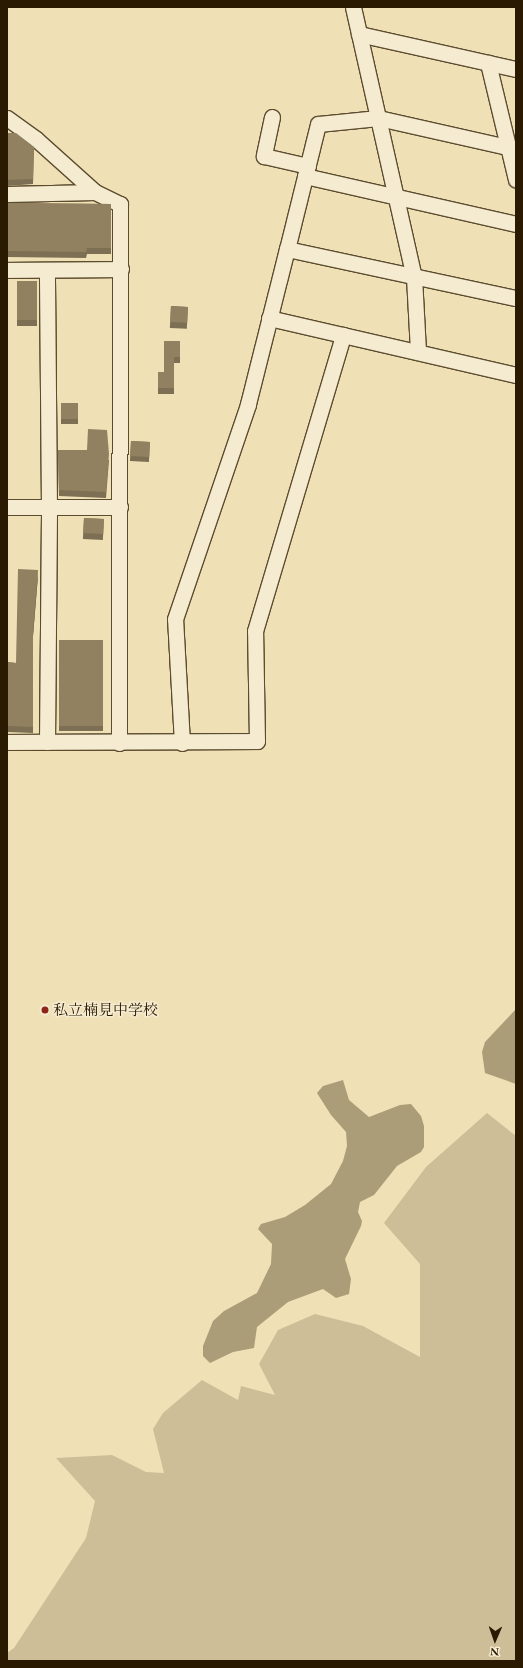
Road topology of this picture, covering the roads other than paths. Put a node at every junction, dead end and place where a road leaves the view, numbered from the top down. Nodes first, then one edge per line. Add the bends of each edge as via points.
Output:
1 (353, 7) edge
2 (359, 34) junction
3 (488, 63) junction
4 (516, 69) edge
5 (272, 117) dead end
6 (7, 118) edge
7 (378, 118) junction
8 (512, 148) edge
9 (307, 171) junction
10 (516, 180) edge
11 (95, 192) junction
12 (7, 194) edge
13 (396, 196) junction
14 (516, 224) edge
15 (287, 249) junction
16 (121, 269) junction
17 (7, 270) edge
18 (47, 270) junction
19 (414, 277) junction
20 (516, 298) edge
21 (269, 318) junction
22 (343, 335) junction
23 (418, 352) junction
24 (516, 375) edge
25 (7, 507) edge
26 (50, 508) junction
27 (120, 508) junction
28 (7, 742) edge
29 (47, 742) junction
30 (119, 743) junction
31 (182, 743) junction

1 - 2 street
2 - 3 street
2 - 7 street
3 - 4 street
3 - 8 street
5 - 9 street via 264,156
6 - 11 street via 36,139
7 - 8 street
7 - 9 street via 318,124
7 - 13 street
8 - 10 street
9 - 13 street
9 - 15 street
11 - 12 street
11 - 16 street via 120,204
13 - 14 street
13 - 19 street
15 - 19 street
15 - 21 street
16 - 18 street
16 - 27 street
17 - 18 street
18 - 26 street
19 - 20 street
19 - 23 street
21 - 22 street
21 - 31 street via 248,404 175,619
22 - 23 street
22 - 31 street via 255,631 257,741
23 - 24 street
25 - 26 street
26 - 27 street
26 - 29 street
27 - 30 street
28 - 29 street
29 - 30 street
30 - 31 street

